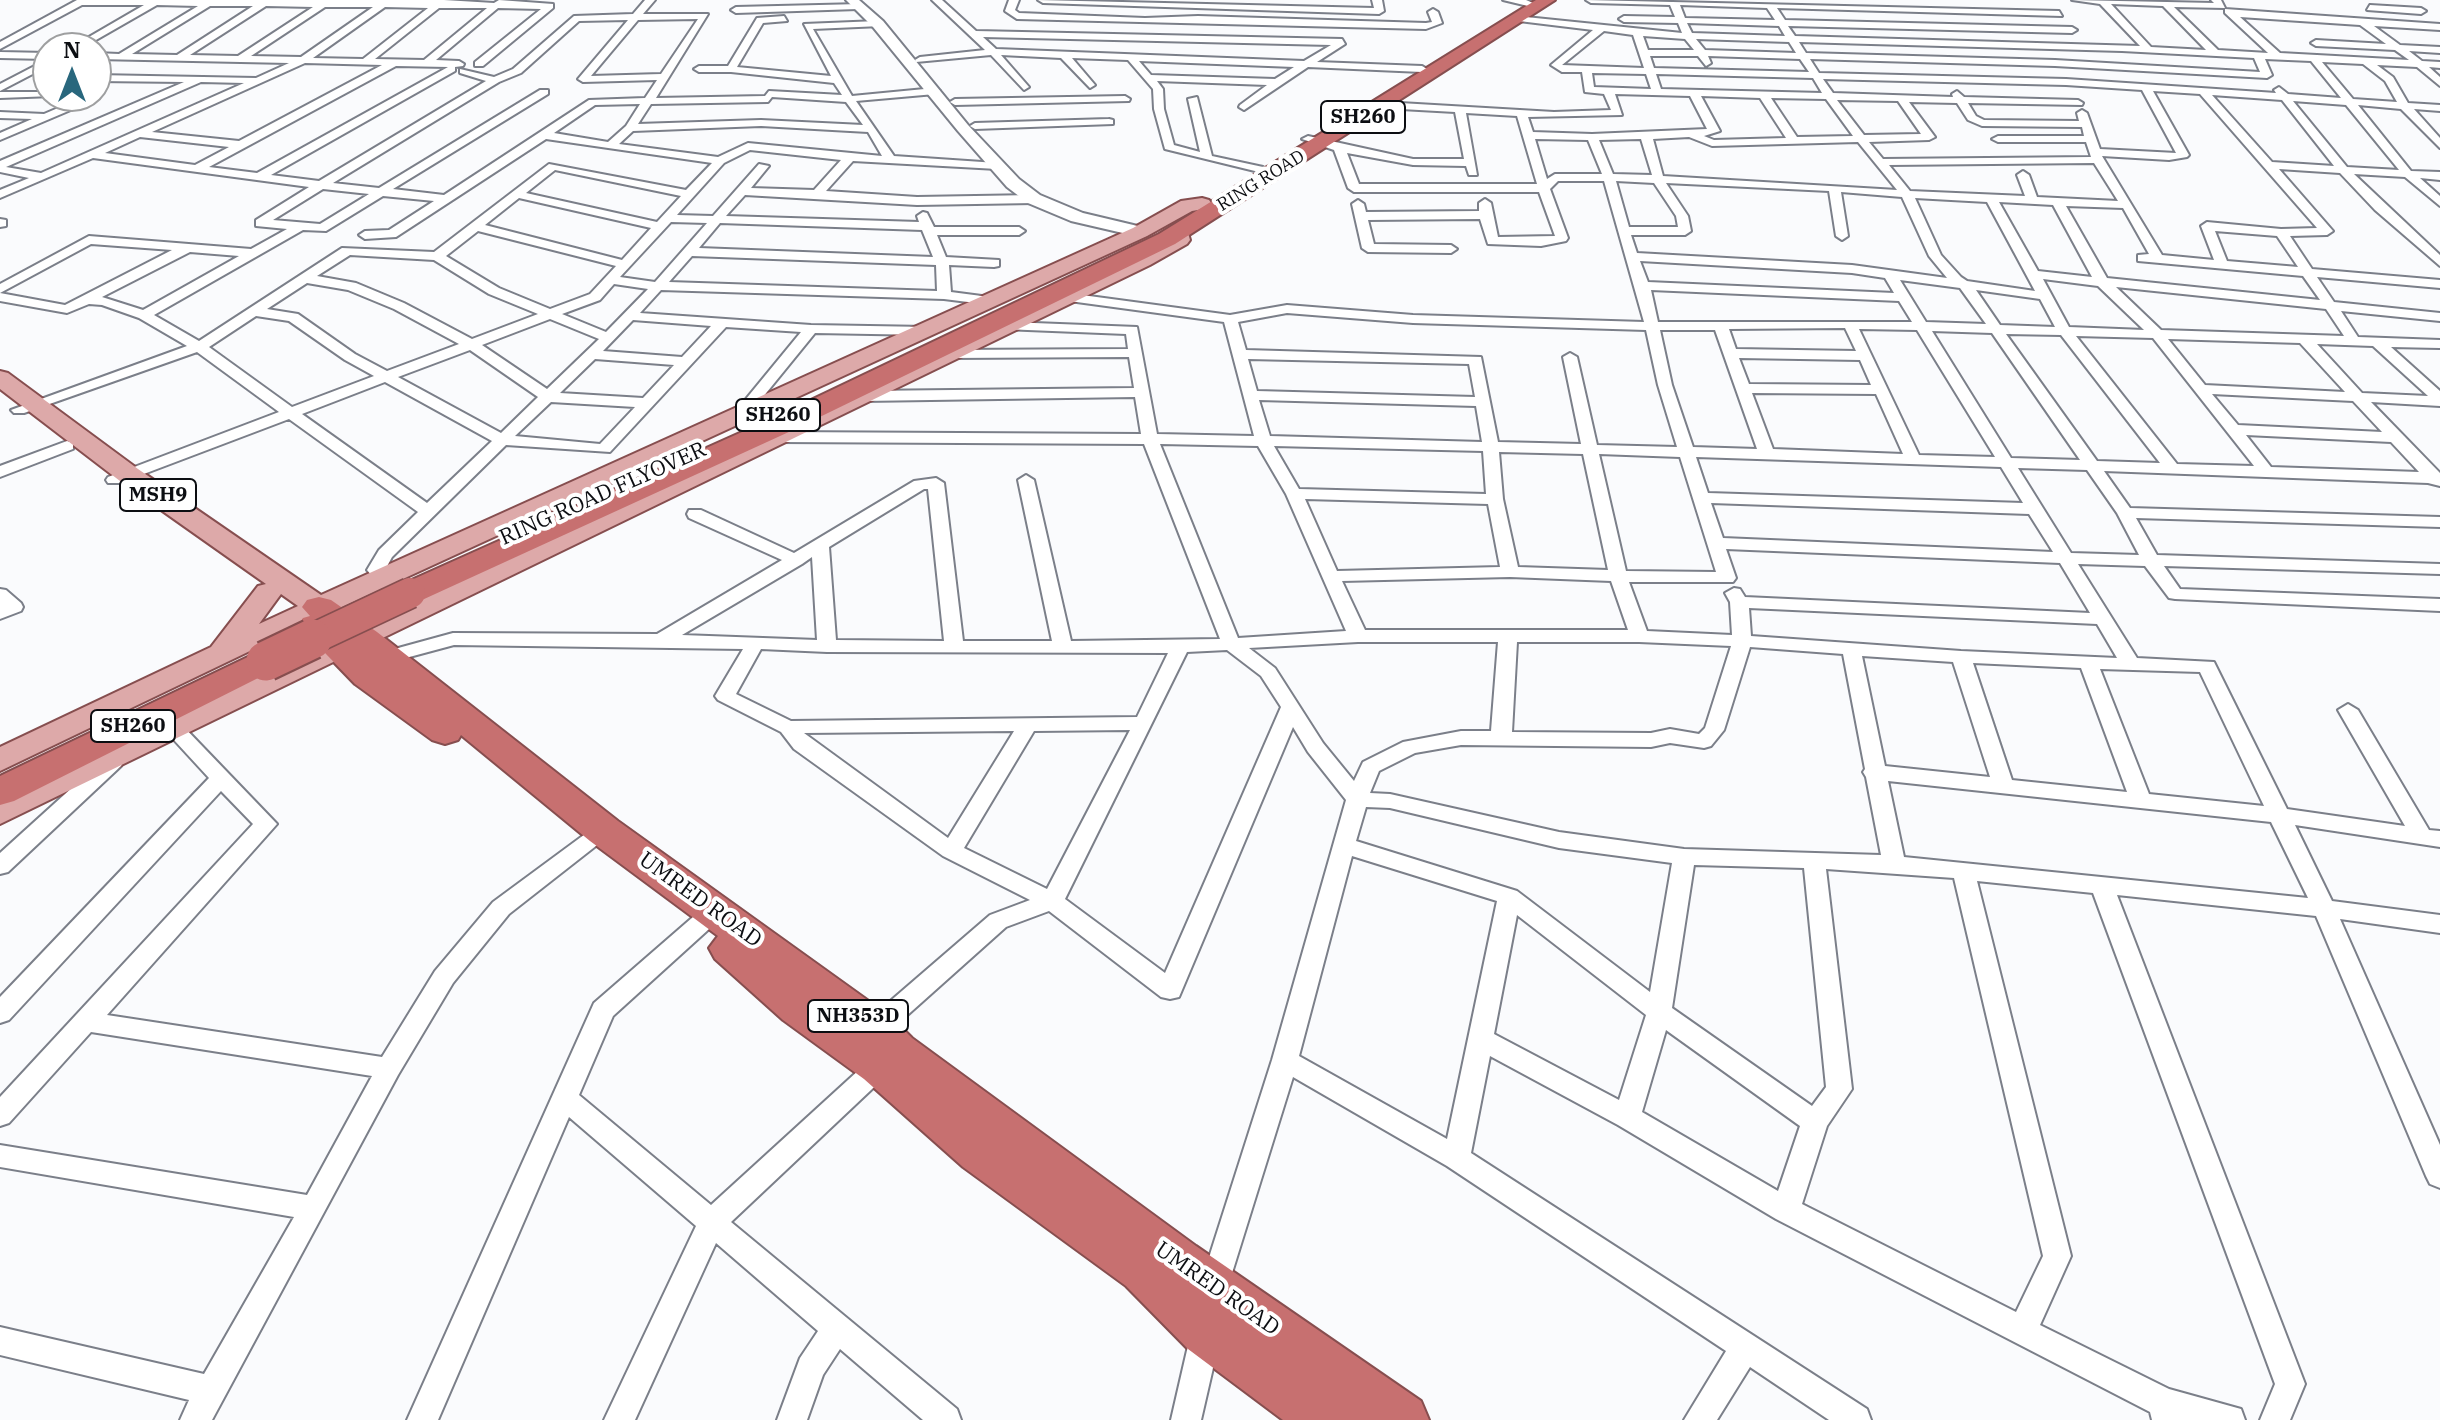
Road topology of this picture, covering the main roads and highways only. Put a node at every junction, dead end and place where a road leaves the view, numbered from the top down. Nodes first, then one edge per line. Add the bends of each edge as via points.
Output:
1 (1532, 5) edge
2 (1323, 143) junction
3 (1202, 204) junction
4 (1178, 233) junction
5 (0, 378) edge
6 (17, 404) edge
7 (122, 477) junction
8 (396, 590) junction
9 (293, 600) junction
10 (362, 647) junction
11 (247, 655) junction
12 (0, 760) edge
13 (0, 775) edge
14 (0, 792) edge
15 (0, 812) edge
16 (596, 838) junction
17 (877, 1048) junction
18 (1328, 1420) edge
19 (1401, 1420) edge

1 - 2 highway, RING ROAD / SH260
1 - 2 highway, RING ROAD / SH260 via 1422,69
2 - 3 highway, RING ROAD / SH260 via 1259,169
2 - 4 highway, RING ROAD / SH260
3 - 8 highway, RING ROAD FLYOVER / SH260 via 1134,243 770,419
3 - 8 main road via 1188,205 740,416
4 - 8 highway, RING ROAD FLYOVER / SH260 via 781,425
4 - 8 main road via 1180,240 779,437
5 - 6 main road, MSH9
6 - 7 main road, MSH9
6 - 7 main road via 67,446
7 - 9 main road
8 - 9 main road
8 - 9 main road
8 - 10 main road
8 - 11 highway, RING ROAD FLYOVER / SH260, bridge
9 - 10 highway, NH353D via 314,624
9 - 11 main road
9 - 11 main road
10 - 15 main road via 173,728
10 - 16 highway, NH353D via 367,676
11 - 12 main road
11 - 13 highway, RING ROAD FLYOVER / SH260
11 - 14 highway, RING ROAD FLYOVER / SH260
16 - 17 highway, UMRED ROAD / NH353D
16 - 17 highway, NH353D via 799,1008
17 - 18 highway, NH353D via 980,1153 1144,1270 1207,1331
17 - 19 highway, UMRED ROAD / NH353D via 896,1051

